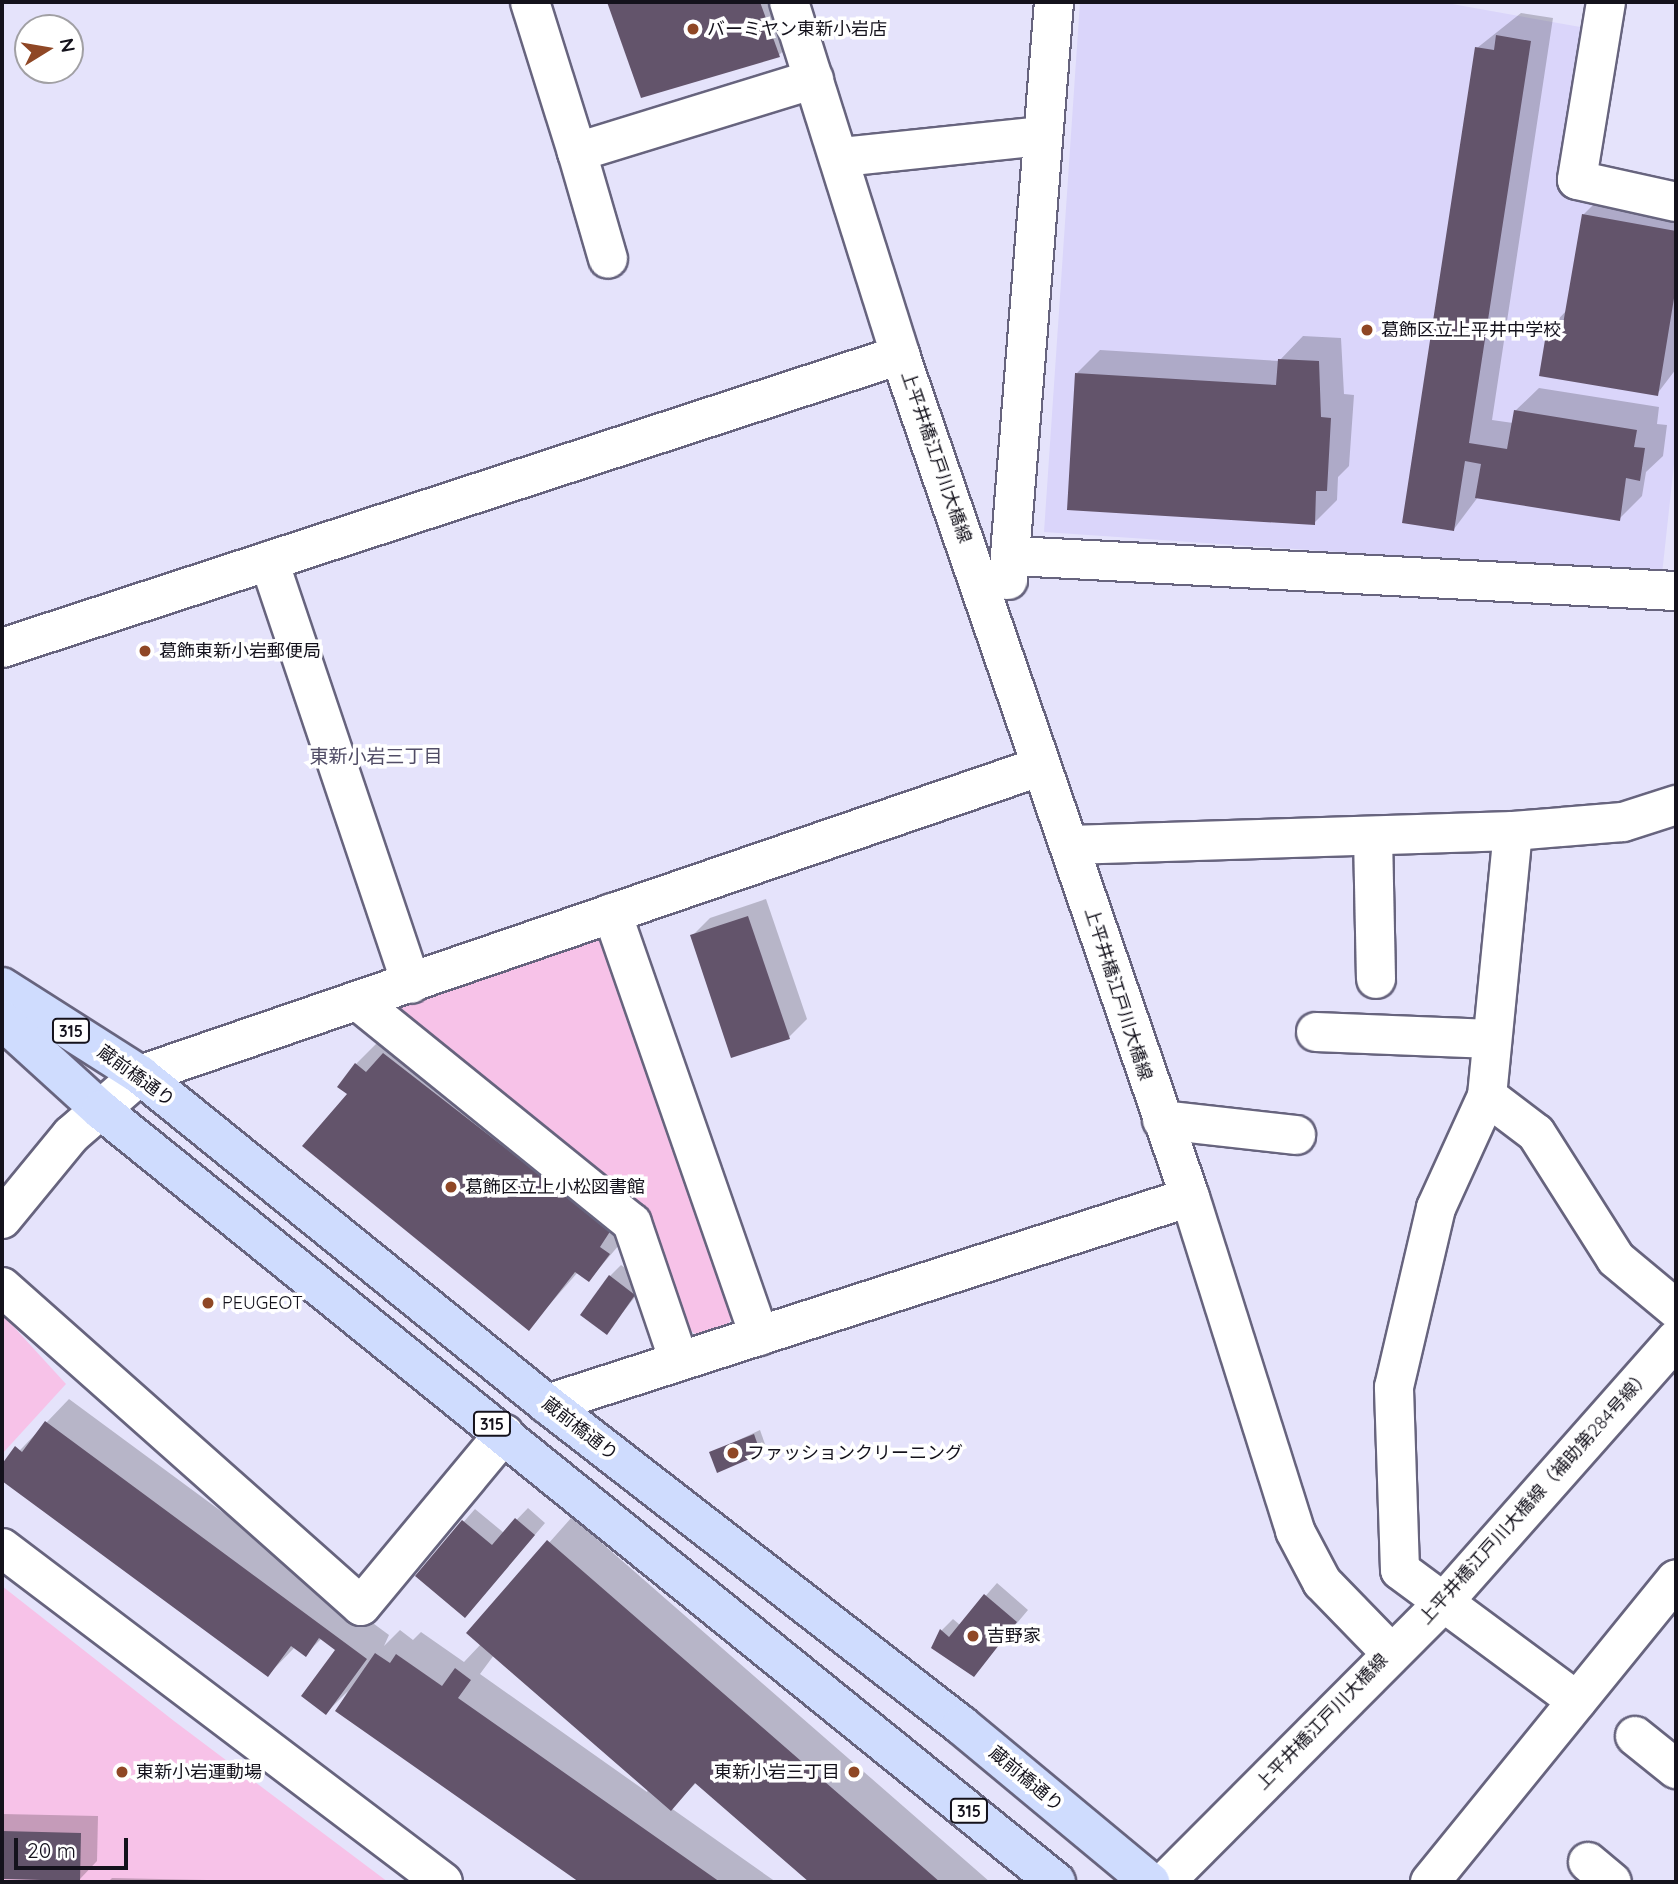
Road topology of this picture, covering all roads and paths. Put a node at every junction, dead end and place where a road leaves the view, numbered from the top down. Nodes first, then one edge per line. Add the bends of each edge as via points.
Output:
1 (530, 2) edge
2 (789, 2) edge
3 (1054, 2) edge
4 (1606, 2) edge
5 (814, 79) junction
6 (1041, 136) junction
7 (577, 152) junction
8 (842, 157) junction
9 (1676, 202) edge
10 (608, 259) dead end
11 (900, 355) junction
12 (1014, 556) junction
13 (269, 561) junction
14 (1676, 591) edge
15 (995, 626) junction
16 (2, 648) edge
17 (1040, 767) junction
18 (1676, 805) edge
19 (1513, 831) junction
20 (1373, 836) junction
21 (1070, 845) junction
22 (612, 913) junction
23 (2, 957) edge
24 (1376, 979) dead end
25 (411, 984) junction
26 (2, 987) edge
27 (359, 1002) junction
28 (2, 1020) edge
29 (1316, 1031) dead end
30 (1492, 1039) junction
31 (2, 1044) edge
32 (140, 1075) junction
33 (1487, 1096) junction
34 (101, 1110) junction
35 (1162, 1120) junction
36 (1296, 1135) dead end
37 (1190, 1197) junction
38 (2, 1219) edge
39 (2, 1286) edge
40 (1676, 1309) edge
41 (759, 1336) junction
42 (1676, 1339) edge
43 (679, 1362) junction
44 (547, 1404) junction
45 (504, 1434) junction
46 (2, 1548) edge
47 (1676, 1578) edge
48 (1440, 1606) junction
49 (1392, 1654) junction
50 (1577, 1701) junction
51 (1635, 1736) dead end
52 (1676, 1769) edge
53 (443, 1882) edge
54 (1056, 1882) edge
55 (1150, 1882) edge
56 (1166, 1882) edge
57 (1430, 1882) edge

1 - 7 street
2 - 5 street, 上平井橋江戸川大橋線
3 - 6 street
4 - 9 street via 1577,180
5 - 7 street
5 - 8 street, 上平井橋江戸川大橋線
6 - 8 street
6 - 12 street
7 - 10 street
8 - 11 street, 上平井橋江戸川大橋線
11 - 13 street
11 - 15 street, 上平井橋江戸川大橋線
12 - 14 street
12 - 15 street
13 - 16 street
13 - 25 street
15 - 17 street, 上平井橋江戸川大橋線
17 - 21 street, 上平井橋江戸川大橋線
17 - 22 street
18 - 19 street via 1623,822
19 - 20 street
19 - 30 street
20 - 21 street
20 - 24 street
21 - 35 street, 上平井橋江戸川大橋線
22 - 25 street
22 - 41 street
23 - 32 main road
25 - 27 street
26 - 32 main road, 蔵前橋通り / 315
27 - 32 street
27 - 43 street via 632,1223
28 - 34 main road, 315
29 - 30 street
30 - 33 street
31 - 34 main road
32 - 34 street
32 - 44 main road, 蔵前橋通り / 315
33 - 40 street via 1536,1133 1616,1259
33 - 48 street via 1436,1208 1394,1387 1400,1570
34 - 38 street
34 - 45 main road, 315
35 - 36 street
35 - 37 street, 上平井橋江戸川大橋線
37 - 41 street
37 - 49 street, 上平井橋江戸川大橋線 via 1295,1531 1322,1582
39 - 45 street via 361,1606
41 - 43 street
42 - 48 street, 上平井橋江戸川大橋線（補助第284号線）
43 - 44 street
44 - 55 main road, 蔵前橋通り / 315 via 961,1725
45 - 54 main road, 315
46 - 53 street
47 - 50 street
48 - 49 street, 上平井橋江戸川大橋線（補助第284号線）
48 - 50 street
49 - 56 street, 上平井橋江戸川大橋線
50 - 57 street
51 - 52 street

